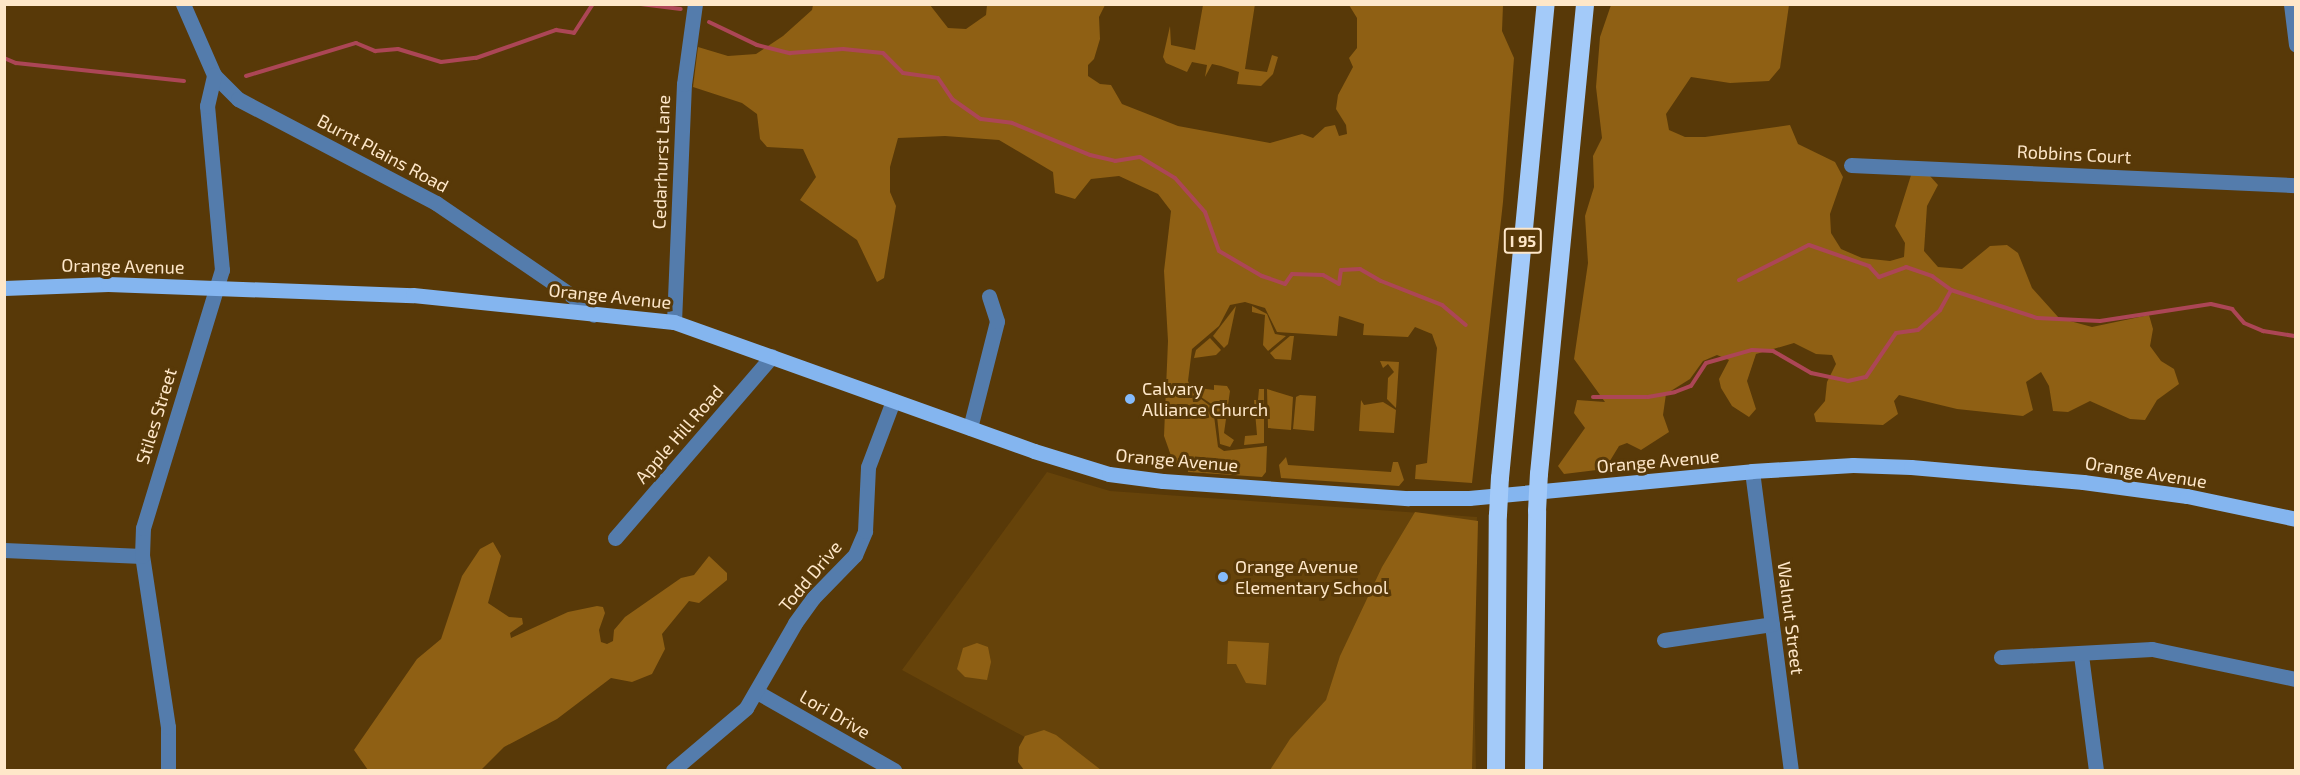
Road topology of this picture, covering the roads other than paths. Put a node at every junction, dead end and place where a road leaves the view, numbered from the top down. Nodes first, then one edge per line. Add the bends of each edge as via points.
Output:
1 (183, 4) edge
2 (695, 4) edge
3 (1546, 4) edge
4 (1585, 4) edge
5 (2291, 4) edge
6 (2295, 45) edge
7 (214, 75) junction
8 (1851, 165) dead end
9 (2295, 185) edge
10 (217, 287) junction
11 (4, 288) edge
12 (989, 296) dead end
13 (594, 315) junction
14 (674, 322) junction
15 (772, 356) junction
16 (893, 401) junction
17 (970, 428) junction
18 (1752, 471) junction
19 (2295, 519) edge
20 (615, 538) dead end
21 (4, 550) edge
22 (142, 556) junction
23 (1772, 624) junction
24 (1664, 640) dead end
25 (2081, 656) junction
26 (2001, 657) dead end
27 (2295, 679) edge
28 (757, 692) junction
29 (168, 771) edge
30 (672, 771) edge
31 (894, 771) edge
32 (1496, 771) edge
33 (1534, 771) edge
34 (1791, 771) edge
35 (2096, 771) edge

1 - 7 street, Burnt Plains Road
2 - 14 street, Cedarhurst Lane via 684,84
3 - 32 highway, I 95, bridge via 1500,478
4 - 33 highway, I 95, bridge via 1539,474
5 - 6 street
7 - 10 street, Stiles Street via 207,106 222,270
7 - 13 street, Burnt Plains Road via 238,99 436,203 571,295
8 - 9 street, Robbins Court
10 - 11 main road, Orange Avenue via 58,284
10 - 13 main road, Orange Avenue via 413,295
10 - 22 street, Stiles Street via 148,507
12 - 17 street via 997,321
13 - 14 main road, Orange Avenue
14 - 15 main road, Orange Avenue
15 - 16 main road, Orange Avenue
15 - 20 street, Apple Hill Road
16 - 17 main road, Orange Avenue
16 - 28 street, Todd Drive via 868,467 867,519 861,545 795,623
17 - 18 main road, Orange Avenue via 1090,469 1127,477 1408,498 1469,498
18 - 19 main road, Orange Avenue via 1852,465 1997,473 2187,496
18 - 23 street, Walnut Street
21 - 22 street
22 - 29 street, Stiles Street via 168,727
23 - 24 street
23 - 34 street, Walnut Street
25 - 26 street
25 - 27 street via 2152,649
25 - 35 street
28 - 30 street, Todd Drive via 735,720
28 - 31 street, Lori Drive

